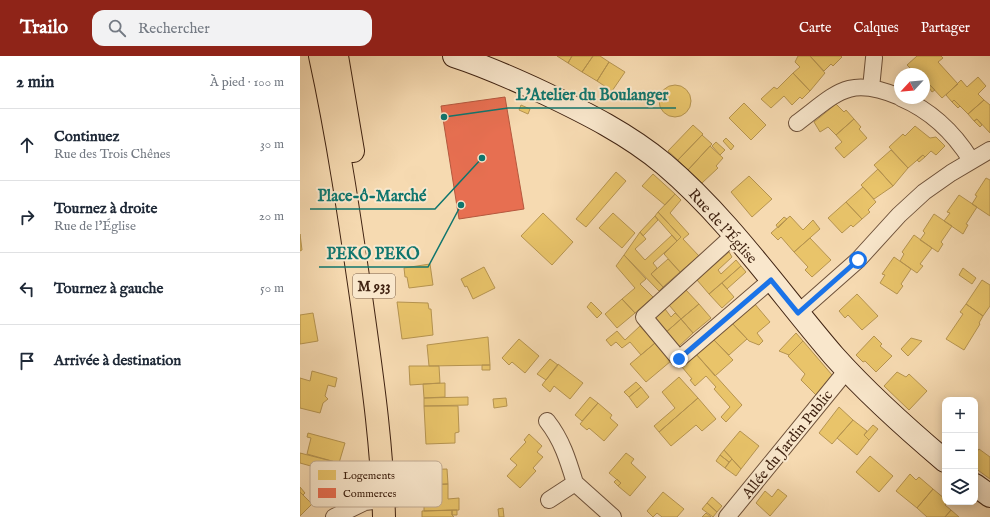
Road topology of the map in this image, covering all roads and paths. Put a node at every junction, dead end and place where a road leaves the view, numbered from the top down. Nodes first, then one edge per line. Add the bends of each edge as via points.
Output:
1 (320, 56) edge
2 (337, 56) edge
3 (454, 56) edge
4 (874, 58) dead end
5 (871, 88) junction
6 (894, 96) edge
7 (913, 104) edge
8 (797, 123) dead end
9 (990, 150) edge
10 (971, 160) junction
11 (733, 236) junction
12 (771, 280) junction
13 (798, 313) junction
14 (848, 370) junction
15 (547, 421) dead end
16 (942, 458) edge
17 (382, 461) edge
18 (395, 461) edge
19 (574, 483) junction
20 (978, 487) edge
21 (990, 496) edge
22 (549, 500) dead end
23 (351, 507) edge
24 (372, 507) edge
25 (391, 508) edge
26 (334, 517) edge
27 (613, 517) edge
28 (727, 517) edge

1 - 17 main road, M 933 via 337,144 376,402
2 - 18 main road, M 933 via 390,391
3 - 11 street, Rue de l'Église via 518,81 623,135 678,177
4 - 5 street
5 - 6 street
5 - 8 street via 847,88
7 - 10 street via 944,126
9 - 10 street
10 - 13 street via 924,192 858,260
11 - 12 street, Rue de l'Église
11 - 12 street via 644,317 679,359
12 - 13 street, Rue de l'Église
13 - 14 street, Rue de l'Église
14 - 16 street, Rue de l'Église via 899,421
14 - 28 street, Allée du Jardin Public
15 - 19 street via 564,447
19 - 22 street
19 - 27 street
20 - 21 street
23 - 26 street
24 - 25 street

